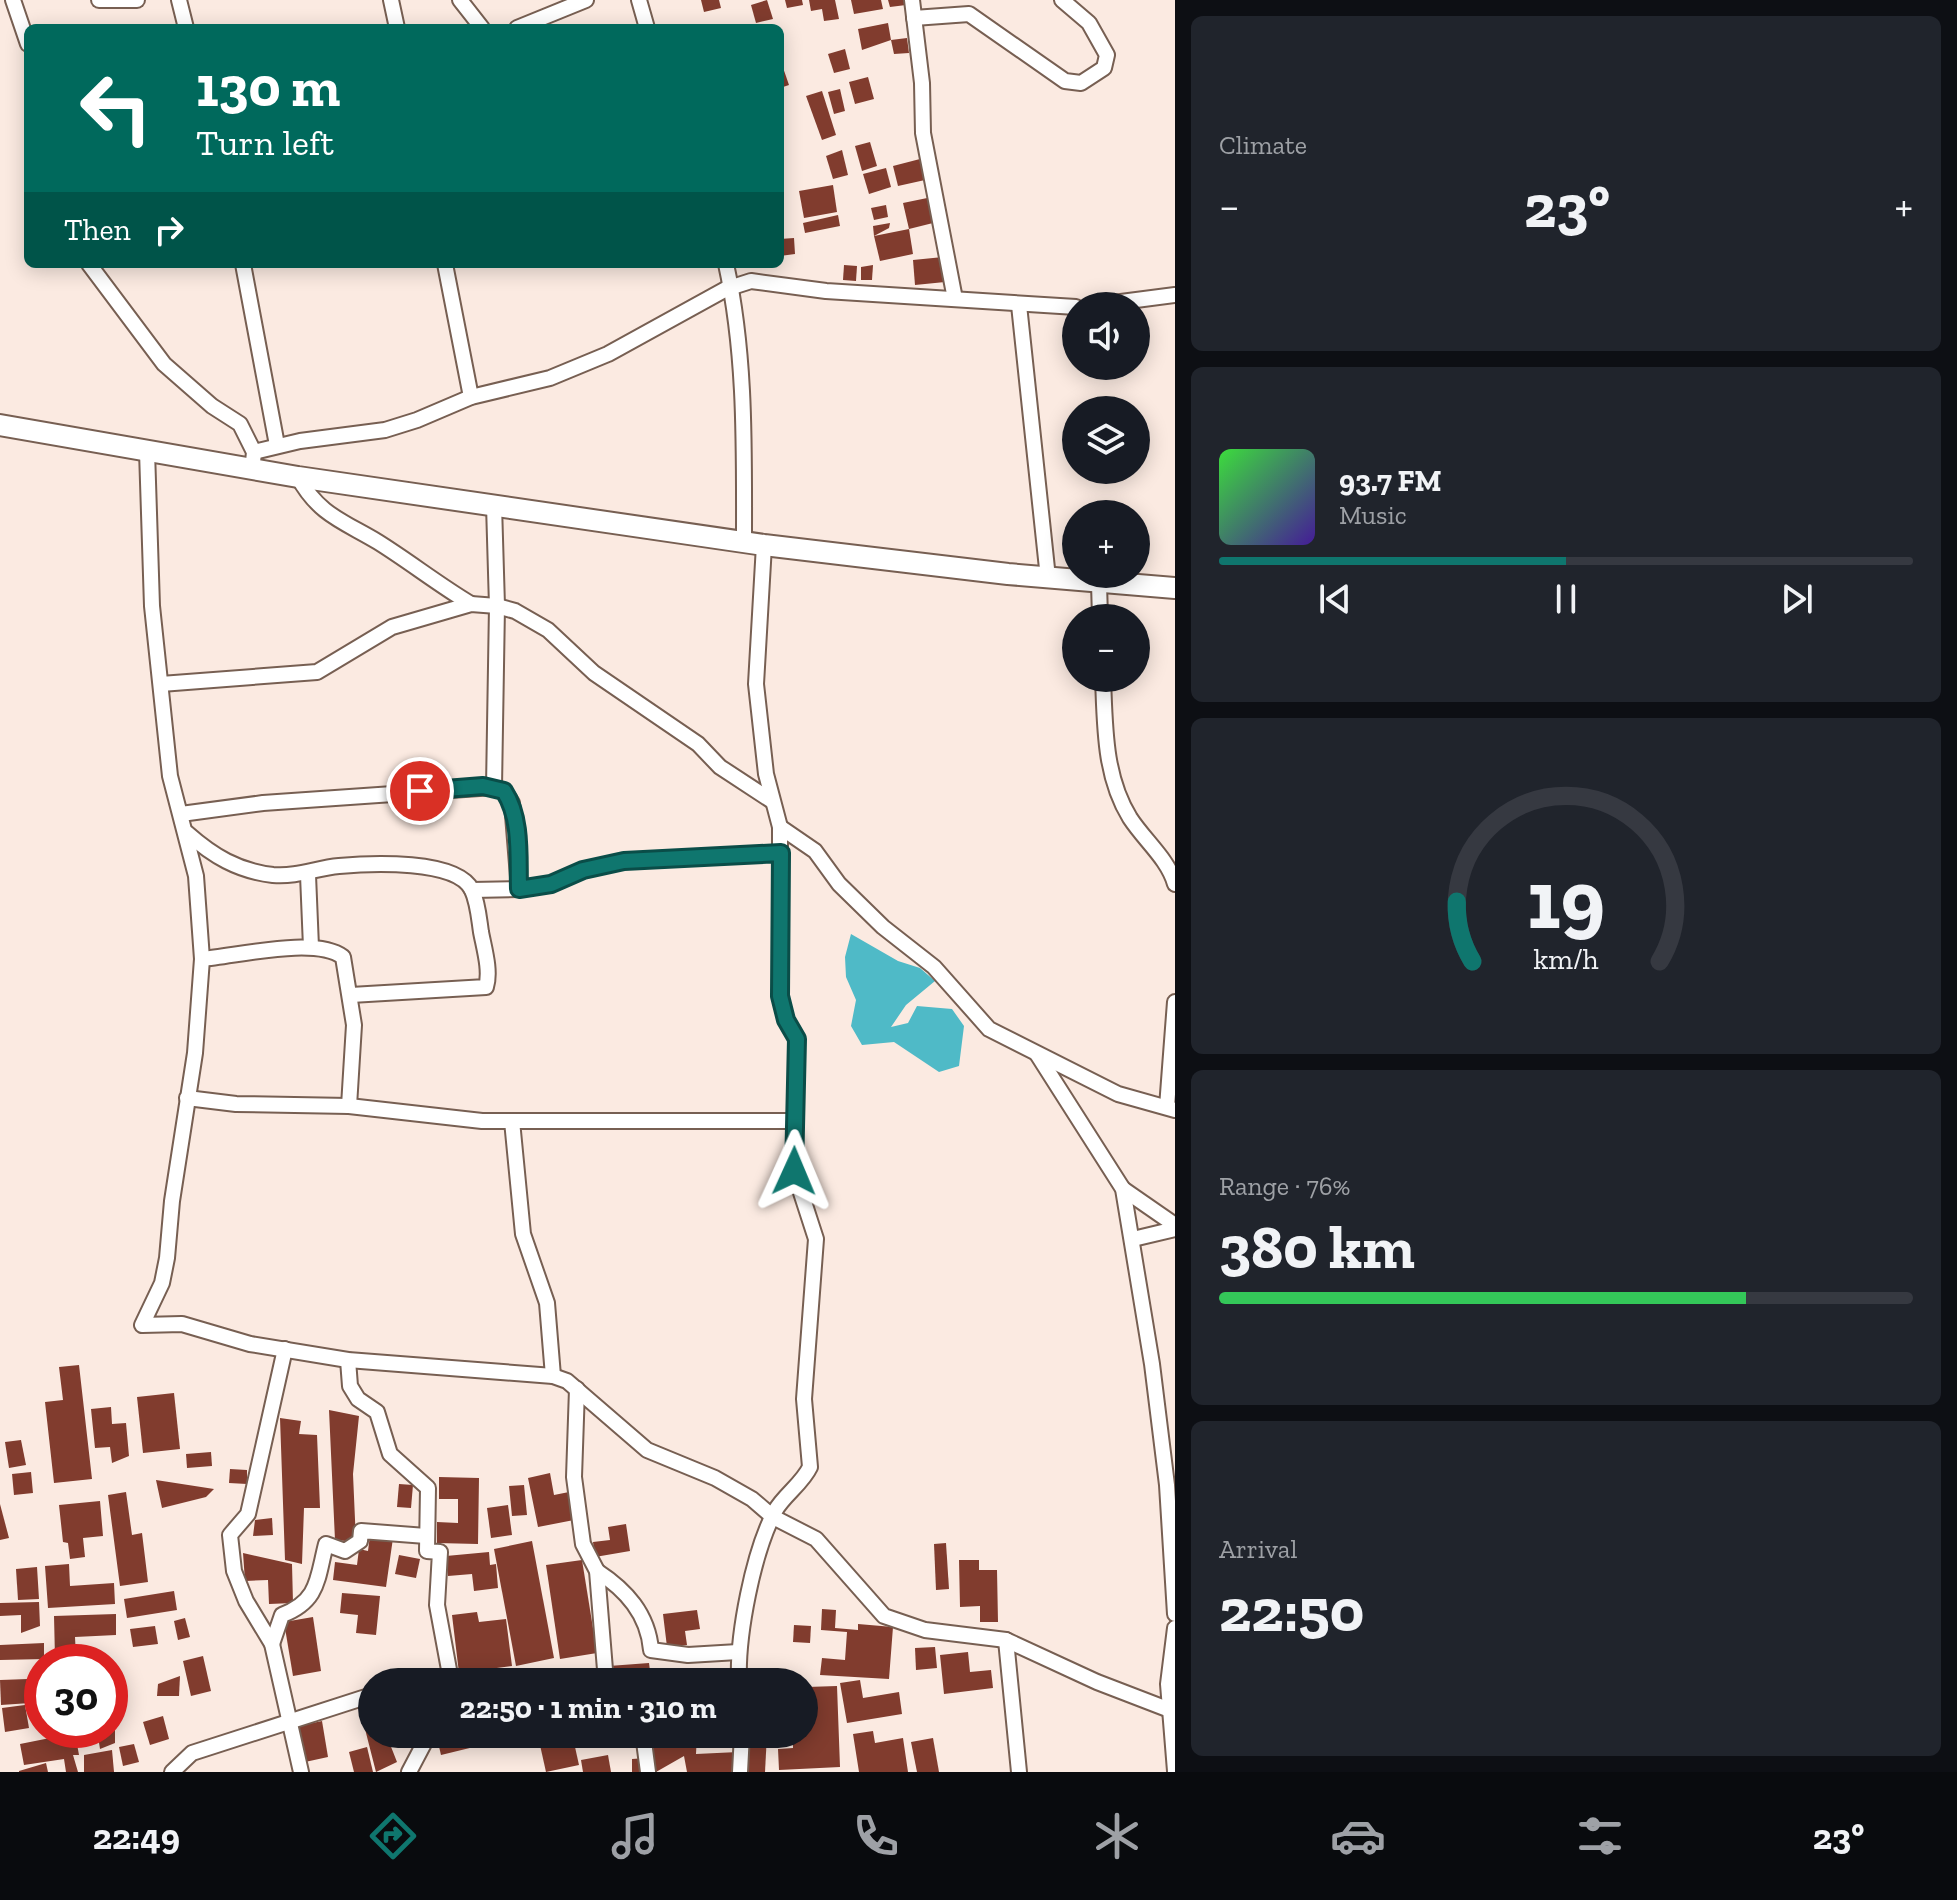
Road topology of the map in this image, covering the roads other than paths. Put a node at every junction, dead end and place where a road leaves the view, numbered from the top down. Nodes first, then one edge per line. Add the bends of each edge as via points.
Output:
1 (13, 0) edge
2 (99, 0) edge
3 (137, 0) edge
4 (179, 0) edge
5 (391, 0) edge
6 (460, 0) edge
7 (586, 0) edge
8 (639, 0) edge
9 (912, 0) edge
10 (1062, 0) edge
11 (914, 18) junction
12 (185, 24) edge
13 (396, 24) edge
14 (478, 24) edge
15 (527, 24) edge
16 (646, 24) edge
17 (24, 32) edge
18 (92, 268) edge
19 (244, 268) edge
20 (446, 268) edge
21 (727, 268) edge
22 (730, 287) junction
23 (1175, 295) edge
24 (1150, 298) edge
25 (955, 299) junction
26 (1019, 305) junction
27 (1062, 307) edge
28 (471, 397) junction
29 (0, 425) edge
30 (277, 445) junction
31 (147, 451) junction
32 (253, 461) junction
33 (298, 477) junction
34 (494, 505) junction
35 (754, 543) junction
36 (1048, 578) junction
37 (1062, 579) edge
38 (1150, 586) edge
39 (1175, 588) edge
40 (471, 604) junction
41 (497, 606) junction
42 (161, 684) junction
43 (1104, 692) edge
44 (494, 787) junction
45 (772, 801) junction
46 (181, 814) junction
47 (780, 827) junction
48 (187, 833) junction
49 (781, 853) junction
50 (308, 875) junction
51 (1175, 884) edge
52 (519, 889) junction
53 (472, 890) junction
54 (311, 947) junction
55 (202, 959) junction
56 (351, 995) junction
57 (1175, 1002) edge
58 (1037, 1054) junction
59 (187, 1098) junction
60 (349, 1106) junction
61 (1171, 1109) edge
62 (512, 1121) junction
63 (795, 1121) junction
64 (1123, 1189) junction
65 (1175, 1211) edge
66 (1157, 1212) junction
67 (1175, 1227) edge
68 (1133, 1239) junction
69 (285, 1349) junction
70 (348, 1360) junction
71 (553, 1376) junction
72 (577, 1389) junction
73 (773, 1517) junction
74 (426, 1536) junction
75 (597, 1571) junction
76 (1175, 1614) edge
77 (1175, 1628) edge
78 (1006, 1640) junction
79 (272, 1644) junction
80 (738, 1652) junction
81 (445, 1668) edge
82 (605, 1668) edge
83 (739, 1668) edge
84 (358, 1699) edge
85 (1173, 1718) edge
86 (290, 1719) junction
87 (422, 1748) edge
88 (645, 1748) edge
89 (741, 1748) edge
90 (1175, 1771) edge
91 (172, 1772) edge
92 (301, 1772) edge
93 (409, 1772) edge
94 (648, 1772) edge
95 (740, 1772) edge
96 (1019, 1772) edge

1 - 17 street
2 - 3 street
4 - 12 street
5 - 13 street
6 - 14 street
7 - 15 street
8 - 16 street
9 - 11 street
10 - 11 street via 1089,23 1107,55 1104,68 1081,83 1065,81 969,14
11 - 25 street via 923,133
18 - 32 street via 164,364 240,424
19 - 30 street
20 - 28 street
21 - 22 street
22 - 25 street via 751,281 790,283 826,291
22 - 28 street via 589,363
22 - 35 street
23 - 24 street
25 - 26 street
26 - 27 street
26 - 36 street
28 - 30 street via 385,430
29 - 31 street
30 - 32 street
31 - 32 street
31 - 42 street via 152,606
32 - 33 street
33 - 34 street
33 - 40 street via 311,500 332,518
34 - 35 street
34 - 41 street
35 - 36 street
35 - 45 street via 756,684
36 - 37 street
38 - 39 street
40 - 41 street
40 - 42 street via 392,627 317,672
41 - 44 street
41 - 45 street via 548,630 594,673
42 - 46 street via 170,776
43 - 51 street via 1112,778 1120,801 1150,848 1170,865
44 - 46 street
44 - 52 street via 512,803
45 - 47 street
46 - 48 street
47 - 49 street
47 - 58 street via 815,851 839,884 934,967 989,1029
48 - 50 street via 234,866
48 - 55 street
49 - 52 street via 624,861
49 - 63 street via 780,984 786,1020 797,1039
50 - 53 street via 339,866 445,869
50 - 54 street
52 - 53 street
53 - 56 street via 486,987
54 - 55 street
54 - 56 street via 343,957
55 - 59 street
56 - 60 street
57 - 61 street
58 - 61 street via 1118,1094
58 - 64 street
59 - 60 street
59 - 69 street via 162,1283 142,1325 182,1324
60 - 62 street
62 - 63 street
62 - 71 street via 523,1234 547,1303
63 - 73 street via 794,1171 816,1239 803,1426 811,1457 807,1474
64 - 66 street
64 - 68 street
65 - 66 street
66 - 67 street
67 - 68 street
68 - 76 street via 1167,1485
69 - 70 street
69 - 79 street via 248,1514 230,1535 234,1571
70 - 71 street
70 - 74 street via 350,1386 377,1412 390,1454 428,1488
71 - 72 street
72 - 73 street via 647,1450 715,1478
72 - 75 street via 574,1477 583,1544
73 - 78 street via 816,1539 884,1616 925,1630
73 - 80 street
74 - 79 street via 361,1531 360,1541 345,1551 326,1544 313,1595 282,1615
74 - 81 street via 427,1551 440,1552 437,1605
75 - 80 street via 624,1589 649,1633 651,1650 688,1655
75 - 82 street
77 - 85 street via 1168,1684
78 - 85 street
78 - 96 street
79 - 86 street
80 - 83 street
84 - 86 street
85 - 90 street
86 - 91 street via 192,1753
86 - 92 street
87 - 93 street
88 - 94 street
89 - 95 street

